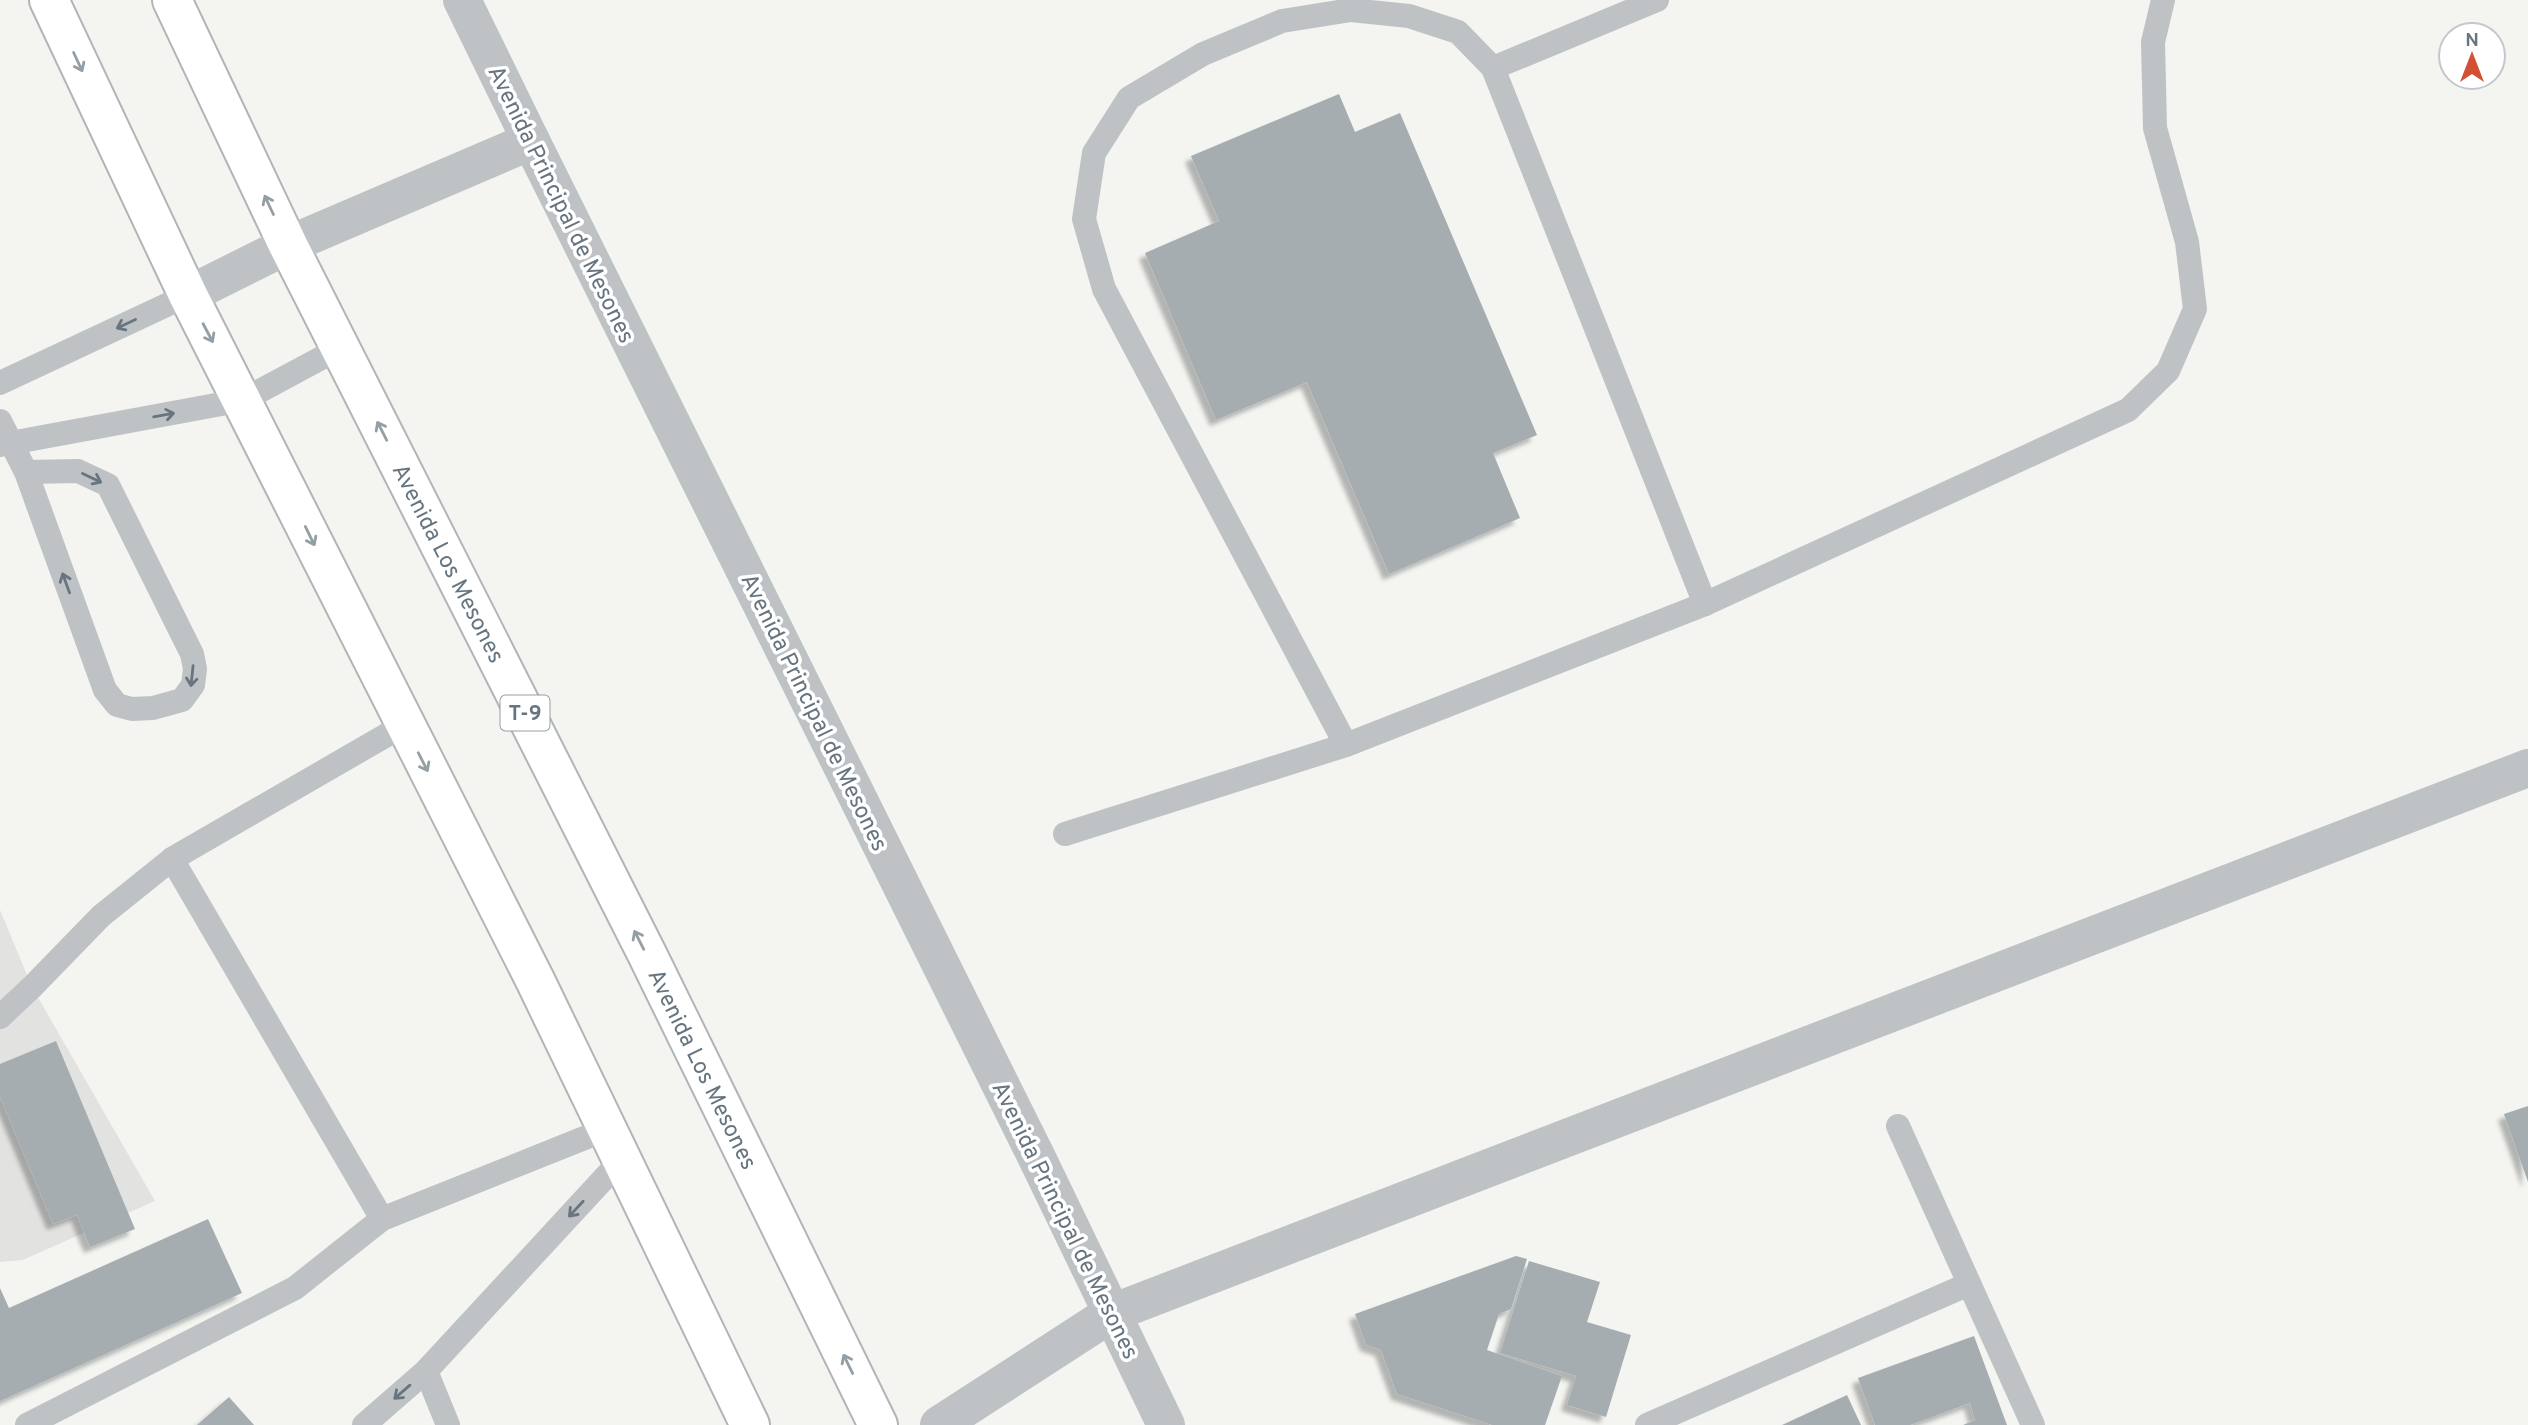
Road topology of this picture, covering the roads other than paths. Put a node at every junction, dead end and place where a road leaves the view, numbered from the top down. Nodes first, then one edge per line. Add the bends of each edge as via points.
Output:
1 (49, 0) edge
2 (172, 0) edge
3 (462, 0) edge
4 (1657, 0) edge
5 (2163, 0) edge
6 (1493, 68) junction
7 (531, 141) junction
8 (288, 245) junction
9 (188, 295) junction
10 (340, 348) junction
11 (0, 383) edge
12 (243, 400) junction
13 (0, 421) edge
14 (5, 444) edge
15 (26, 472) junction
16 (1705, 604) junction
17 (404, 725) junction
18 (1346, 745) junction
19 (2528, 768) edge
20 (1065, 834) dead end
21 (172, 859) junction
22 (0, 1017) edge
23 (1898, 1126) dead end
24 (615, 1144) junction
25 (382, 1219) junction
26 (1969, 1284) junction
27 (1112, 1313) junction
28 (426, 1371) junction
29 (27, 1425) edge
30 (364, 1425) edge
31 (448, 1425) edge
32 (750, 1425) edge
33 (878, 1425) edge
34 (939, 1425) edge
35 (1166, 1425) edge
36 (1647, 1425) edge
37 (2033, 1425) edge

1 -> 9 highway
8 -> 2 highway, Avenida Los Mesones / T-9
3 - 7 street, Avenida Principal de Mesones
4 - 6 lane
5 - 16 lane via 2152,42 2155,128 2187,242 2195,309 2168,371 2128,410
6 - 16 lane
6 - 18 lane via 1458,32 1409,16 1351,10 1282,21 1203,54 1129,98 1094,153 1084,219 1104,289
7 - 8 street
7 - 27 street, Avenida Principal de Mesones
8 - 9 street
8 - 10 highway, Avenida Los Mesones / T-9
9 -> 11 lane
9 -> 12 highway
10 - 12 lane
33 -> 10 highway, Avenida Los Mesones / T-9 via 647,954
14 -> 12 lane
12 -> 17 highway
13 - 14 lane
14 - 15 lane
15 -> 15 lane via 78,471 108,485 192,654 192,685 182,700 132,709 117,705 105,690
16 - 18 lane
17 - 21 lane
17 -> 24 highway
18 - 20 lane
19 - 27 street
21 - 22 lane via 101,916
21 - 25 lane
23 - 26 lane
24 - 25 lane
24 -> 28 lane
24 - 32 highway
25 - 29 lane via 295,1289
26 - 36 lane
26 - 37 lane
27 - 34 street
27 - 35 street, Avenida Principal de Mesones
28 -> 30 lane
28 - 31 lane

